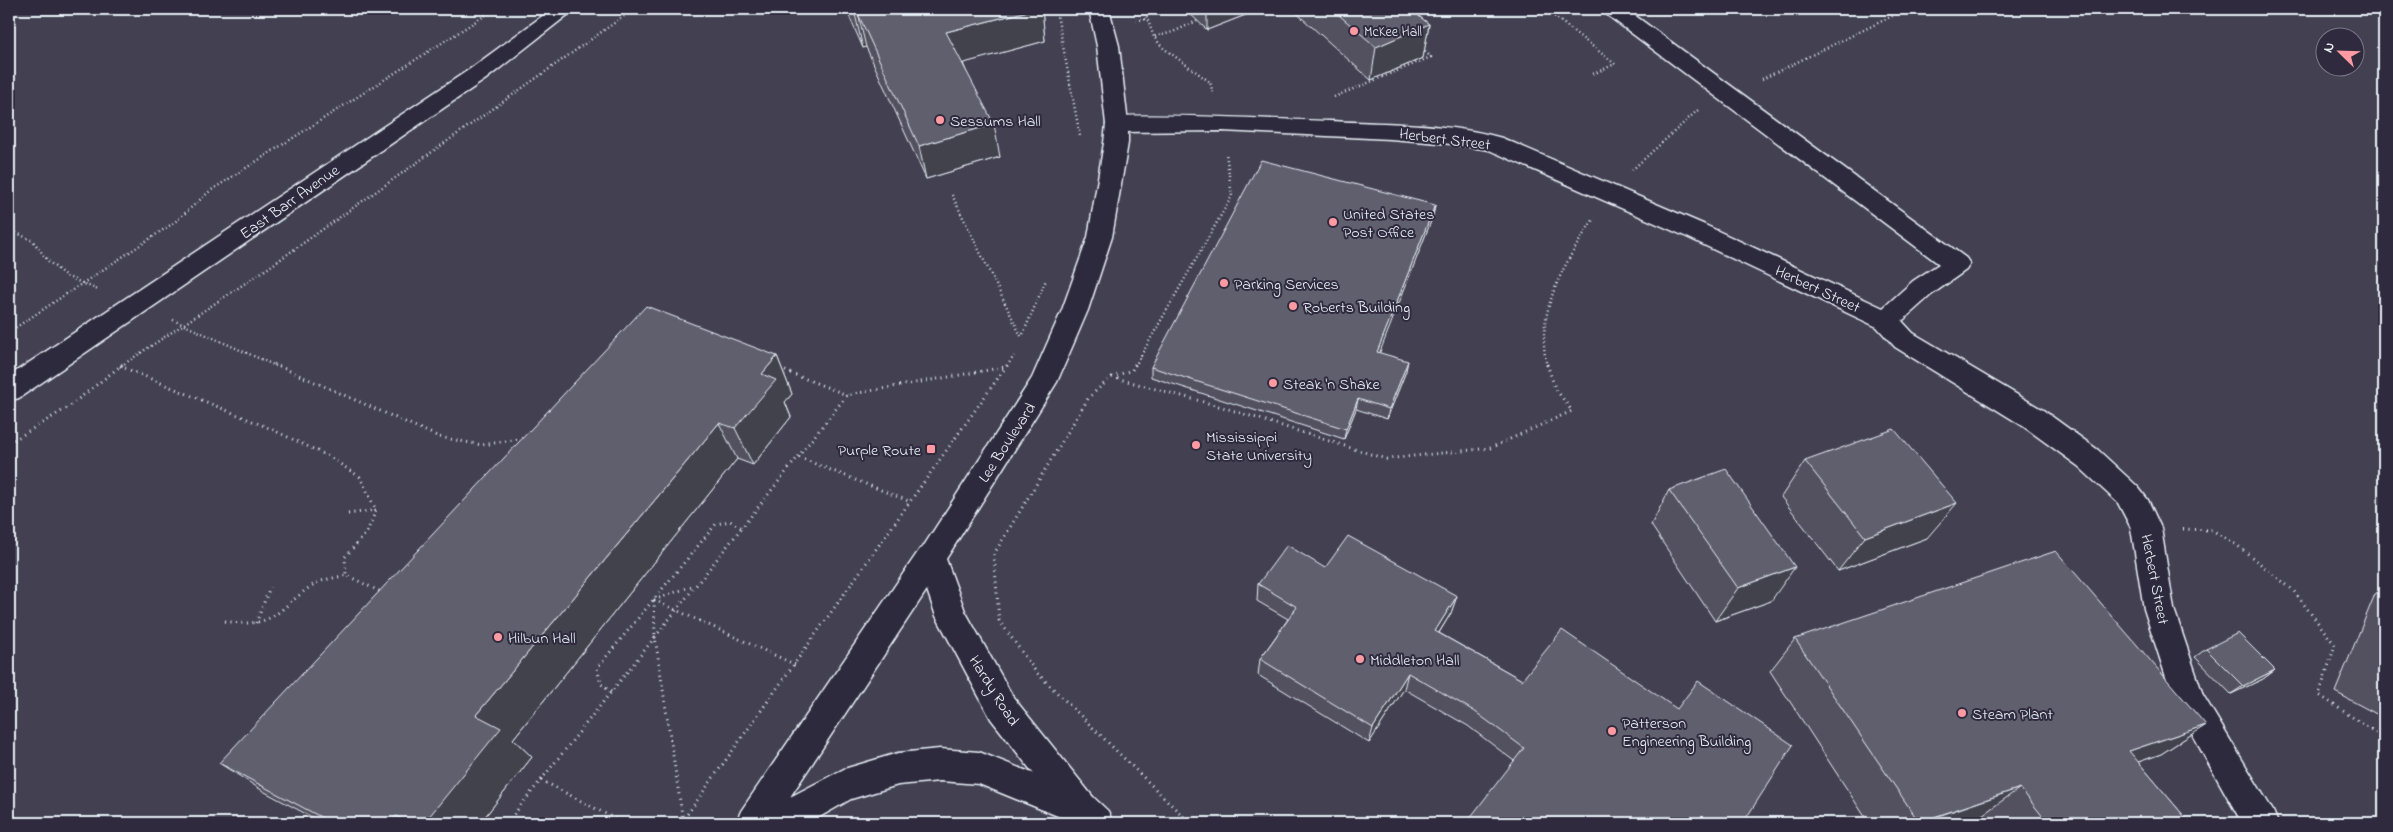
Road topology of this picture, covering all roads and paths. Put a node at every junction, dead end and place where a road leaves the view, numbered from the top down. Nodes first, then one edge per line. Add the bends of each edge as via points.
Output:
1 (495, 9) edge
2 (565, 9) edge
3 (634, 9) edge
4 (1056, 9) edge
5 (1099, 9) edge
6 (1144, 9) edge
7 (1545, 9) edge
8 (1553, 9) edge
9 (1613, 9) edge
10 (1908, 9) edge
11 (1548, 12) junction
12 (1197, 20) dead end
13 (1154, 37) junction
14 (1417, 45) edge
15 (1424, 51) junction
16 (1417, 52) edge
17 (1593, 74) dead end
18 (1728, 95) junction
19 (1328, 99) dead end
20 (1117, 124) junction
21 (1221, 124) junction
22 (1080, 137) dead end
23 (952, 195) dead end
24 (1610, 195) junction
25 (9, 229) edge
26 (1048, 275) dead end
27 (82, 282) junction
28 (135, 306) junction
29 (1886, 320) junction
30 (184, 324) junction
31 (9, 332) edge
32 (1022, 338) junction
33 (1019, 344) dead end
34 (1016, 351) dead end
35 (120, 366) junction
36 (1005, 367) junction
37 (778, 369) dead end
38 (1112, 378) junction
39 (9, 390) edge
40 (848, 395) junction
41 (528, 438) edge
42 (9, 443) edge
43 (798, 457) junction
44 (911, 502) junction
45 (376, 510) junction
46 (348, 514) dead end
47 (742, 528) junction
48 (2146, 528) junction
49 (931, 558) junction
50 (346, 575) junction
51 (697, 584) junction
52 (270, 587) dead end
53 (387, 596) edge
54 (654, 600) junction
55 (676, 610) junction
56 (225, 621) dead end
57 (256, 623) junction
58 (655, 637) junction
59 (796, 665) junction
60 (611, 692) junction
61 (2384, 738) edge
62 (541, 780) junction
63 (1089, 816) edge
64 (682, 822) edge
65 (507, 823) edge
66 (623, 823) edge
67 (752, 823) edge
68 (777, 823) edge
69 (1190, 823) edge
70 (2261, 823) edge

1 - 27 path via 210,191 175,222
2 - 28 street, East Barr Avenue via 478,74
3 - 30 path
4 - 22 path
5 - 20 street, Lee Boulevard via 1108,46
6 - 13 path
7 - 11 path
8 - 11 path
9 - 18 street
10 - 18 path
11 - 17 path via 1614,64
12 - 13 path
13 - 21 path via 1162,47 1210,82
14 - 15 path
15 - 16 path
15 - 19 path via 1431,58
18 - 24 path via 1697,110
18 - 29 street via 1957,264 1922,288
20 - 21 street, Herbert Street
20 - 49 street, Lee Boulevard via 1100,238 1052,364 1044,382
21 - 24 street, Herbert Street via 1466,137 1494,143
21 - 38 path via 1232,196 1132,370
23 - 32 path
24 - 29 street, Herbert Street
24 - 38 path via 1573,247 1560,272 1543,330 1550,378 1572,411 1490,448 1386,459 1222,407
25 - 27 path via 33,241 49,262 66,276
26 - 32 path
27 - 28 path
27 - 31 path
28 - 30 path
28 - 39 street, East Barr Avenue
29 - 48 street, Herbert Street via 1904,340 2025,413 2088,458 2128,494
30 - 35 path
30 - 41 path via 439,437 466,445 496,445
32 - 33 path
34 - 36 path
35 - 42 path via 67,408
35 - 45 path via 328,456 360,477
36 - 40 path
36 - 44 path
37 - 40 path
38 - 69 path via 1089,396 994,554 999,620 1036,672
40 - 43 path
43 - 44 path
43 - 47 path
44 - 59 path
45 - 46 path
45 - 50 path via 367,532 344,557
47 - 51 path
47 - 54 path via 730,521 716,524
48 - 61 path via 2212,530 2238,546 2293,590 2335,645 2319,695
48 - 70 street, Herbert Street via 2159,609 2190,702
49 - 63 street, Hardy Road via 952,616 1002,708
49 - 67 street, Lee Boulevard
50 - 53 path
50 - 57 path via 314,584 280,613
51 - 54 path
51 - 55 path
52 - 57 path
54 - 55 path
54 - 58 path
54 - 60 path via 597,668 601,684
55 - 58 path
55 - 59 path
56 - 57 path
58 - 60 path
58 - 64 path
59 - 64 path
60 - 62 path
62 - 65 path
62 - 66 path
63 - 68 street, Hardy Road via 979,768 940,765 898,769 844,785

